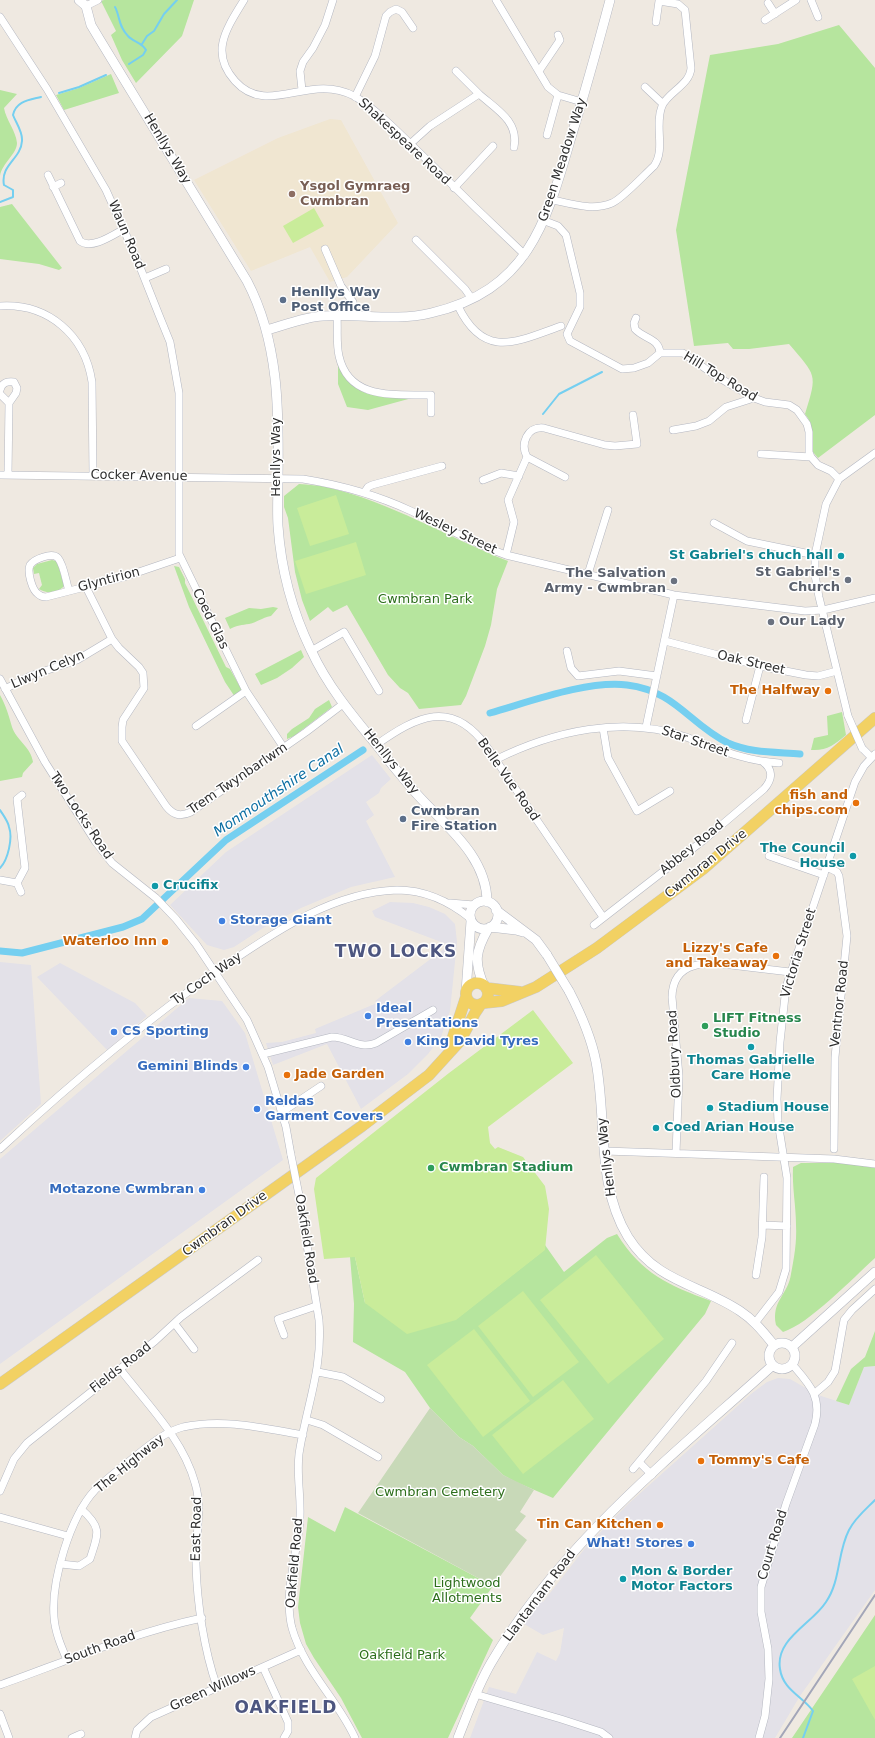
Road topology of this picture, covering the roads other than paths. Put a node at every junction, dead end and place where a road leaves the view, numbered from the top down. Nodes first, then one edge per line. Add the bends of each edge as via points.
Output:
1 (79, 0) edge
2 (98, 0) edge
3 (244, 0) edge
4 (333, 0) edge
5 (496, 0) edge
6 (610, 0) edge
7 (796, 0) edge
8 (810, 0) edge
9 (768, 3) dead end
10 (86, 6) junction
11 (775, 14) junction
12 (818, 17) dead end
13 (0, 19) edge
14 (765, 20) dead end
15 (656, 22) dead end
16 (413, 28) dead end
17 (558, 35) dead end
18 (456, 71) dead end
19 (539, 72) junction
20 (645, 87) dead end
21 (302, 90) junction
22 (479, 94) junction
23 (558, 95) junction
24 (355, 97) junction
25 (582, 102) junction
26 (663, 104) junction
27 (547, 135) dead end
28 (410, 144) junction
29 (493, 146) dead end
30 (514, 147) dead end
31 (48, 175) dead end
32 (61, 183) dead end
33 (53, 187) junction
34 (454, 188) junction
35 (553, 200) junction
36 (545, 221) junction
37 (124, 229) junction
38 (416, 240) dead end
39 (325, 249) dead end
40 (524, 255) junction
41 (166, 269) dead end
42 (145, 278) junction
43 (472, 299) junction
44 (0, 306) edge
45 (458, 306) junction
46 (337, 316) junction
47 (355, 316) junction
48 (636, 318) dead end
49 (561, 326) dead end
50 (267, 330) junction
51 (660, 353) junction
52 (0, 390) edge
53 (0, 394) edge
54 (754, 398) junction
55 (8, 404) junction
56 (431, 412) dead end
57 (633, 415) dead end
58 (673, 430) dead end
59 (875, 453) edge
60 (761, 454) dead end
61 (527, 457) junction
62 (811, 458) junction
63 (442, 466) dead end
64 (0, 475) edge
65 (8, 475) junction
66 (93, 475) junction
67 (519, 476) junction
68 (179, 477) junction
69 (565, 477) dead end
70 (278, 478) junction
71 (838, 479) junction
72 (483, 480) dead end
73 (364, 493) junction
74 (608, 510) dead end
75 (714, 523) dead end
76 (506, 555) junction
77 (815, 555) junction
78 (180, 558) junction
79 (588, 574) junction
80 (86, 586) junction
81 (69, 591) junction
82 (674, 595) junction
83 (875, 598) edge
84 (823, 610) junction
85 (112, 639) junction
86 (664, 641) junction
87 (567, 650) dead end
88 (311, 651) junction
89 (760, 666) junction
90 (838, 671) junction
91 (657, 676) junction
92 (0, 679) edge
93 (5, 689) junction
94 (246, 691) junction
95 (379, 691) dead end
96 (343, 704) junction
97 (875, 718) edge
98 (746, 720) dead end
99 (196, 726) dead end
100 (646, 727) junction
101 (603, 728) junction
102 (376, 745) junction
103 (284, 748) junction
104 (873, 756) edge
105 (496, 760) junction
106 (763, 762) junction
107 (779, 763) dead end
108 (670, 791) dead end
109 (22, 795) dead end
110 (769, 856) dead end
111 (827, 867) junction
112 (824, 875) junction
113 (0, 880) edge
114 (17, 882) junction
115 (21, 892) dead end
116 (487, 902) junction
117 (450, 903) junction
118 (474, 905) junction
119 (496, 910) junction
120 (603, 918) junction
121 (471, 920) junction
122 (594, 925) dead end
123 (489, 928) junction
124 (526, 933) junction
125 (215, 972) junction
126 (790, 972) junction
127 (485, 987) junction
128 (524, 992) junction
129 (466, 994) junction
130 (482, 1004) junction
131 (433, 1010) dead end
132 (264, 1054) junction
133 (445, 1057) junction
134 (321, 1086) dead end
135 (282, 1112) junction
136 (834, 1148) dead end
137 (0, 1149) edge
138 (605, 1151) junction
139 (676, 1153) junction
140 (785, 1157) junction
141 (875, 1164) edge
142 (764, 1177) dead end
143 (763, 1225) junction
144 (787, 1226) junction
145 (258, 1260) dead end
146 (875, 1272) edge
147 (756, 1276) dead end
148 (875, 1289) edge
149 (316, 1306) junction
150 (755, 1323) junction
151 (175, 1324) junction
152 (284, 1335) dead end
153 (732, 1343) dead end
154 (774, 1345) junction
155 (792, 1347) junction
156 (194, 1349) dead end
157 (792, 1364) junction
158 (773, 1365) junction
159 (120, 1370) junction
160 (318, 1372) junction
161 (0, 1384) edge
162 (814, 1394) junction
163 (381, 1399) dead end
164 (307, 1420) junction
165 (170, 1432) junction
166 (303, 1435) junction
167 (378, 1456) dead end
168 (638, 1462) junction
169 (633, 1468) dead end
170 (652, 1475) junction
171 (0, 1491) edge
172 (81, 1509) junction
173 (0, 1517) edge
174 (68, 1536) junction
175 (61, 1564) junction
176 (202, 1618) junction
177 (300, 1650) junction
178 (67, 1660) junction
179 (263, 1667) junction
180 (0, 1685) edge
181 (217, 1687) junction
182 (475, 1694) junction
183 (0, 1714) edge
184 (81, 1734) dead end
185 (9, 1738) edge
186 (72, 1738) edge
187 (135, 1738) edge
188 (284, 1738) edge
189 (355, 1738) edge
190 (458, 1738) edge
191 (609, 1738) edge
192 (759, 1738) edge

1 - 10 street
2 - 10 street
3 - 21 street, Shakespeare Road via 223,38 222,58 229,75 243,90 258,97 275,97
4 - 21 street via 325,25 302,62
5 - 19 street
6 - 25 street, Green Meadow Way
7 - 11 street
8 - 12 street
9 - 11 street
10 - 50 street, Henllys Way via 91,25 247,281
11 - 14 street
13 - 37 street, Waun Road via 86,153
15 - 26 street via 659,1 678,4 685,10 691,72
16 - 24 street via 402,12 396,9 386,16 375,56
17 - 19 street via 560,40
18 - 22 street
19 - 23 street via 548,87
20 - 26 street
21 - 24 street, Shakespeare Road via 328,88 342,90
22 - 28 street via 430,126
22 - 30 street via 505,115 516,136
23 - 25 street
23 - 27 street
24 - 28 street, Shakespeare Road
25 - 35 street, Green Meadow Way
26 - 35 street via 658,160 613,203 584,206
28 - 34 street, Shakespeare Road
29 - 34 street
31 - 33 street
32 - 33 street
33 - 37 street via 83,244 90,244
34 - 40 street, Shakespeare Road
35 - 36 street, Green Meadow Way
36 - 40 street, Green Meadow Way
36 - 51 street via 558,226 566,235 580,293 580,307 568,331 568,339 619,369 632,369 648,363
37 - 42 street, Waun Road
38 - 43 street
39 - 47 street via 341,286 353,302
40 - 43 street, Green Meadow Way via 497,285
41 - 42 street
42 - 68 street, Waun Road via 170,342 175,370 180,419
43 - 45 street, Green Meadow Way
44 - 66 street via 34,309 48,315 72,334 81,348 90,369 92,382
45 - 47 street, Green Meadow Way via 409,317
45 - 49 street via 476,332 484,338 501,343 517,342
46 - 47 street, Green Meadow Way
46 - 50 street, Green Meadow Way via 321,316
46 - 56 street via 338,354 346,374 353,383 361,388 382,393 431,395
48 - 51 street via 635,329 656,342
50 - 70 street, Henllys Way via 276,392
51 - 54 street, Hill Top Road via 687,354 716,376
52 - 55 street via 6,382 14,382 16,393
53 - 55 street
54 - 58 street via 726,406 711,420
54 - 62 street, Hill Top Road via 765,402 785,403 796,410 809,428
55 - 65 street
57 - 61 street via 637,444 605,445 537,428 529,433 524,441 524,452
59 - 71 street
60 - 62 street
61 - 67 street
61 - 69 street
62 - 71 street via 818,465 831,471
63 - 73 street via 372,485
64 - 65 street, Cocker Avenue
65 - 66 street, Cocker Avenue
66 - 68 street, Cocker Avenue
67 - 72 street via 501,473
67 - 76 street via 508,500 514,522
68 - 70 street, Cocker Avenue
68 - 78 street, Coed Glas
70 - 73 street, Wesley Street via 325,483
70 - 88 street, Henllys Way via 278,526 286,579 296,614
71 - 77 street via 826,504
73 - 76 street, Wesley Street
74 - 79 street
75 - 77 street via 747,541
76 - 79 street, Wesley Street
77 - 84 street via 816,580
78 - 80 street, Glyntirion
78 - 94 street, Coed Glas
79 - 82 street, Wesley Street
80 - 81 street, Glyntirion
80 - 85 street, Trem Twynbarlwm
81 - 81 street, Glyntirion via 46,597 37,594 33,589 29,569 35,560 50,556 59,560
82 - 84 street, Wesley Street via 805,611
82 - 86 street
83 - 84 street, Wesley Street
84 - 90 street
85 - 93 street, Llwyn Celyn via 77,660 30,676
85 - 103 street, Trem Twynbarlwm via 139,666 145,680 144,688 124,720 122,741 174,814 191,812
86 - 89 street, Oak Street
86 - 91 street
87 - 91 street via 571,668 578,676 619,671
88 - 95 street via 344,632
88 - 96 street, Henllys Way
89 - 90 street, Oak Street via 810,676 822,676
89 - 98 street
90 - 104 street, bridge via 848,716 862,748
91 - 100 street
92 - 93 street, Two Locks Road
93 - 125 street, Two Locks Road via 45,762 95,841 112,863 164,906 188,933
94 - 99 street
94 - 103 street, Coed Glas
96 - 102 street, Henllys Way
96 - 103 street, Trem Twynbarlwm
97 - 128 main road, Cwmbran Drive via 703,869 571,966
100 - 101 street, Star Street
100 - 106 street, Star Street via 748,760
101 - 105 street, Star Street via 584,730 533,743
101 - 108 street via 608,758 637,811
102 - 105 street, Belle Vue Road via 412,722 427,718 447,718 460,722 476,733
102 - 116 street, Henllys Way via 466,848 478,866 487,893
104 - 111 street, Victoria Street via 855,782
105 - 120 street, Belle Vue Road
106 - 107 street, Star Street
106 - 120 street, Abbey Road via 771,773 769,783 764,789 705,839
109 - 114 street via 17,799 25,868
110 - 112 street
111 - 112 street, Victoria Street
111 - 136 street, Ventnor Road via 839,876 847,932 835,1057
112 - 126 street, Victoria Street
113 - 114 street
114 - 115 street
116 - 118 street
116 - 119 street
117 - 118 street, Ty Coch Way
117 - 121 street, Ty Coch Way
117 - 125 street, Ty Coch Way via 427,894 398,890 348,900 324,908 282,928
118 - 121 street via 470,912
119 - 123 street via 496,922
119 - 124 street, Henllys Way
120 - 122 street, Abbey Road
121 - 123 street via 480,928
121 - 129 street
123 - 124 street
123 - 127 street via 478,946 476,956 478,973
124 - 138 street, Henllys Way, bridge via 536,940 547,955 569,991 587,1029 595,1056
125 - 132 street, Two Locks Road via 247,1020
125 - 137 street, Ty Coch Way via 121,1044
126 - 139 street, Oldbury Road via 704,963 688,968 677,978 672,997 679,1076
126 - 140 street, Victoria Street via 778,1062 777,1114
127 - 128 main road via 508,992
127 - 129 main road via 474,984
127 - 130 main road via 487,996
128 - 130 main road, Cwmbran Drive via 502,1001
129 - 130 main road via 471,1003
129 - 133 main road via 454,1038
130 - 133 main road, Cwmbran Drive via 460,1041
131 - 132 street via 367,1046 332,1037
132 - 135 street, Oakfield Road
133 - 161 main road, Cwmbran Drive via 429,1074 362,1126
134 - 135 street
135 - 149 street, Oakfield Road, bridge via 299,1195
138 - 139 street
138 - 150 street, Henllys Way via 614,1207 636,1248 665,1274 734,1307
139 - 140 street
140 - 141 street
140 - 144 street, Victoria Street
142 - 143 street
143 - 144 street
143 - 147 street
144 - 150 street, Victoria Street via 784,1281 772,1302
145 - 151 street, Fields Road
146 - 155 street
148 - 162 street via 844,1320 835,1371 828,1382
149 - 152 street via 278,1319
149 - 160 street, Oakfield Road via 320,1337
150 - 154 street, Henllys Way
151 - 156 street
151 - 159 street, Fields Road
153 - 168 street via 706,1381
154 - 155 street via 782,1342
154 - 158 street via 769,1357
155 - 157 street via 795,1358
157 - 158 street via 780,1368
157 - 162 street, Court Road
158 - 170 street, Llantarnam Road
159 - 165 street, East Road
159 - 171 street, Fields Road via 27,1443 14,1459
160 - 163 street via 343,1377
160 - 164 street, Oakfield Road
162 - 192 street, Court Road via 817,1408 815,1424 786,1504 761,1588 761,1612 768,1649 769,1679 765,1716
164 - 166 street, Oakfield Road
164 - 167 street via 323,1425
165 - 166 street, The Highway via 197,1424 218,1423
165 - 172 street, The Highway via 112,1475 95,1490
165 - 176 street, East Road via 192,1471 199,1497 196,1564
166 - 177 street, Oakfield Road via 298,1467 300,1527 290,1609 292,1628
168 - 169 street
168 - 170 street
170 - 182 street, Llantarnam Road via 585,1538 543,1587 517,1622
172 - 174 street, The Highway
172 - 175 street via 93,1519 98,1530 90,1559 79,1566
173 - 174 street
174 - 175 street, The Highway
175 - 178 street, The Highway via 55,1586 54,1617 55,1629
176 - 178 street, South Road via 145,1632
176 - 181 street, East Road via 210,1665
177 - 179 street, Green Willows
177 - 189 street, Oakfield Road via 344,1716
178 - 180 street, South Road
179 - 181 street, Green Willows
179 - 188 street via 288,1722
181 - 187 street, Green Willows via 151,1717 137,1730
182 - 190 street, Llantarnam Road
182 - 191 street via 601,1732
183 - 185 street
184 - 186 street

